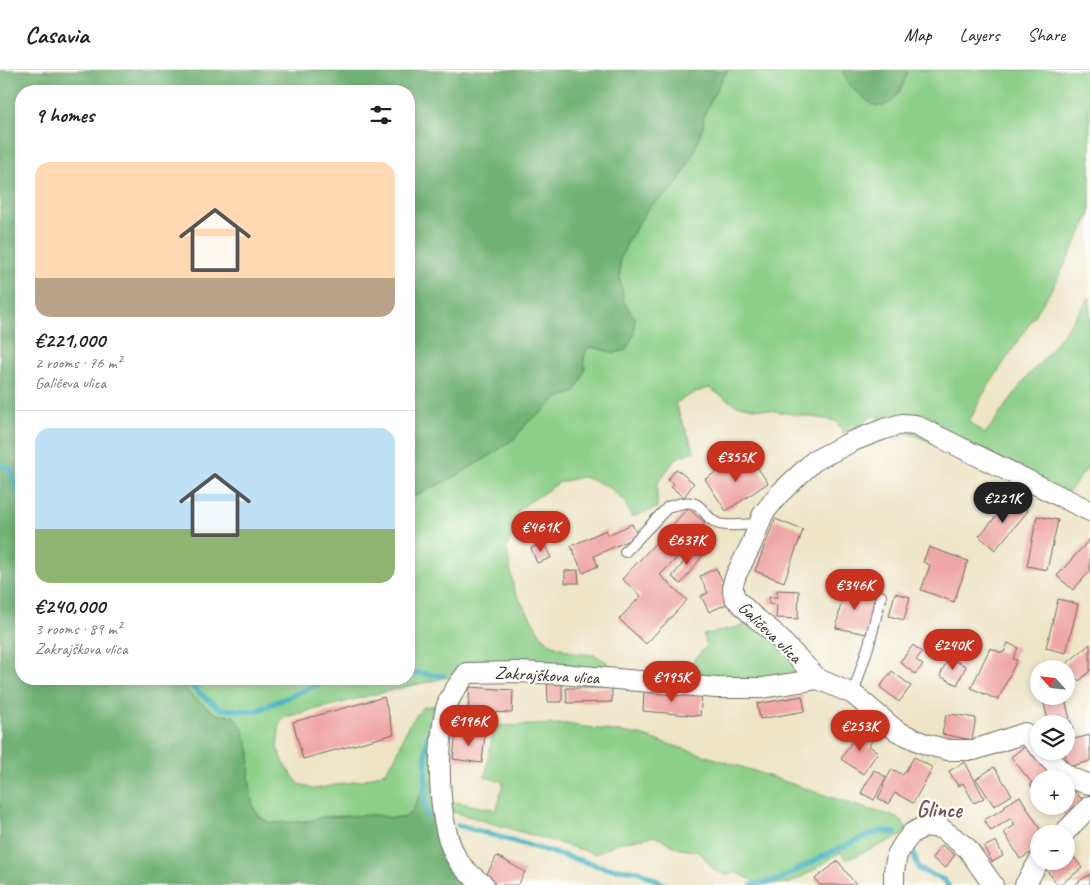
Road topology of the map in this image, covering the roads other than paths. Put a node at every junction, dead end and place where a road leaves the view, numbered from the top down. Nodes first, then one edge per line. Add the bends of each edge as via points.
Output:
1 (1090, 511) edge
2 (759, 524) junction
3 (625, 552) dead end
4 (881, 596) dead end
5 (818, 679) junction
6 (854, 694) junction
7 (1030, 738) edge
8 (1050, 760) edge
9 (1090, 784) edge
10 (1090, 806) edge
11 (1072, 825) edge
12 (1034, 870) edge
13 (484, 885) edge
14 (894, 885) edge
15 (993, 885) edge
16 (1025, 885) edge

1 - 2 street, Galičeva ulica via 915,425 902,424 853,441 814,461 779,494
2 - 3 lane via 720,524 694,502 673,505
2 - 5 street, Galičeva ulica via 733,584 735,598
4 - 6 lane
5 - 6 street
5 - 13 street, Zakrajškova ulica via 762,688 716,688 562,674 468,673 448,704 441,734 442,810 450,844 458,861 469,875
6 - 7 street via 897,731 948,750 974,750 1025,733
8 - 9 street via 1070,777
10 - 11 street
12 - 16 street
14 - 15 street via 897,855 912,833 925,826 941,828 967,848

